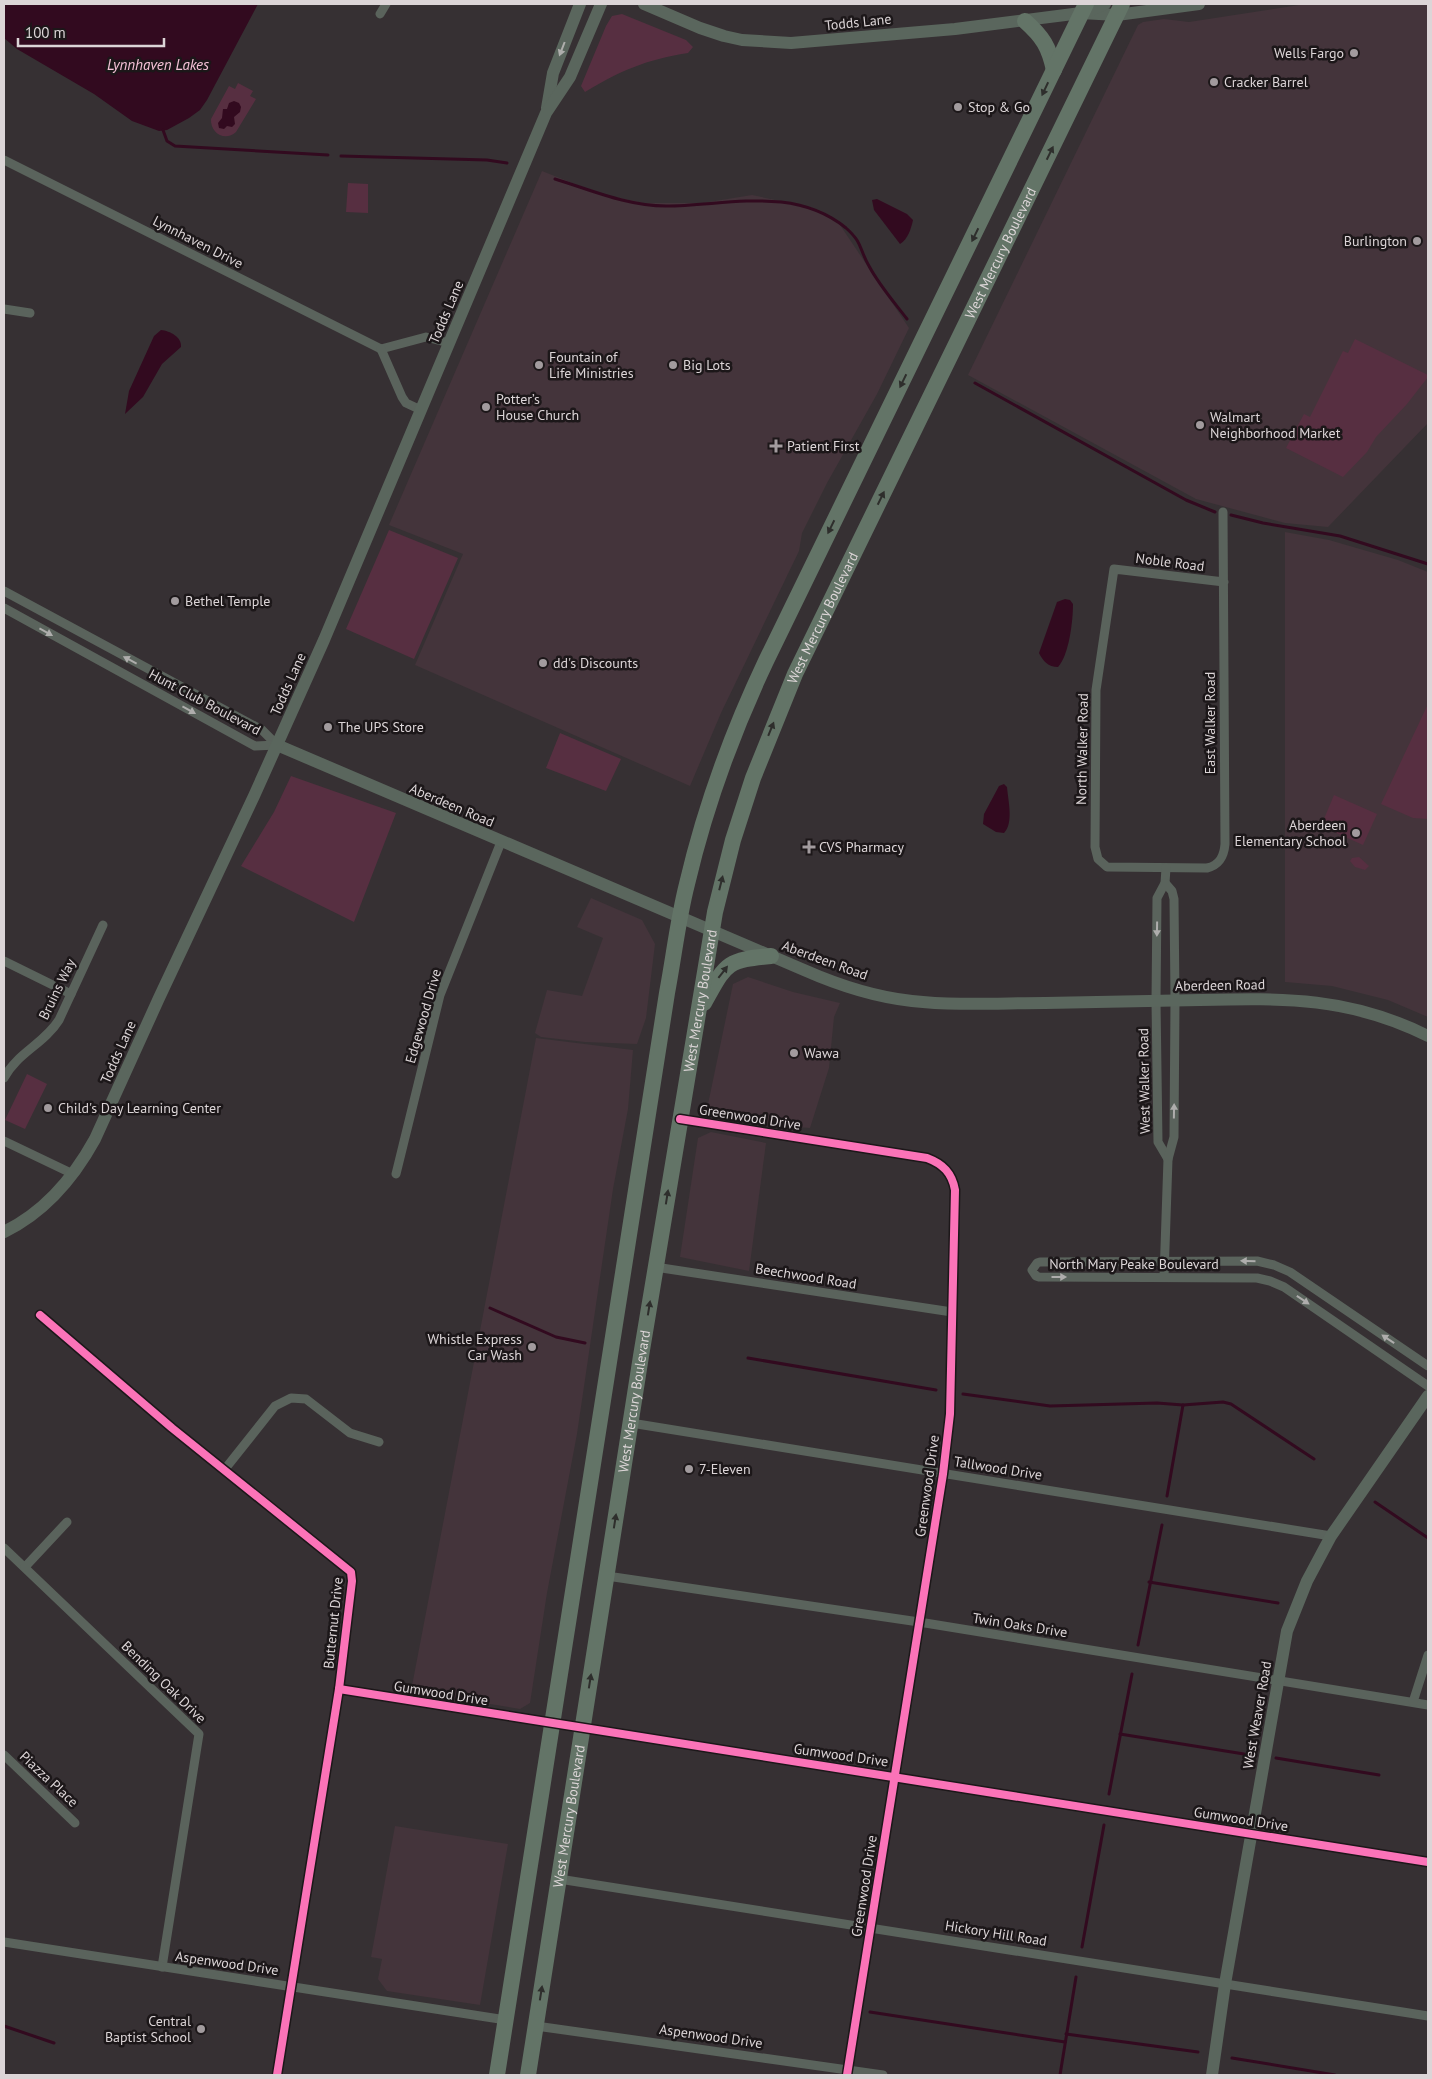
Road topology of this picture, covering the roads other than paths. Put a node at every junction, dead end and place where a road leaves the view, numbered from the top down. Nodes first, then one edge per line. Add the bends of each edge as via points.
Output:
1 (386, 4) edge
2 (580, 4) edge
3 (601, 4) edge
4 (644, 4) edge
5 (1105, 4) edge
6 (1199, 4) edge
7 (1084, 9) edge
8 (1119, 10) edge
9 (380, 14) dead end
10 (1025, 21) junction
11 (1054, 70) junction
12 (546, 113) junction
13 (4, 160) edge
14 (4, 309) edge
15 (30, 313) dead end
16 (449, 344) junction
17 (381, 349) junction
18 (421, 410) junction
19 (1224, 512) dead end
20 (1114, 569) joint
21 (1224, 582) junction
22 (4, 591) edge
23 (4, 608) edge
24 (277, 745) junction
25 (501, 842) junction
26 (1166, 868) junction
27 (1165, 883) junction
28 (680, 918) junction
29 (103, 925) dead end
30 (711, 931) junction
31 (771, 956) junction
32 (4, 961) edge
33 (71, 994) junction
34 (1175, 1000) junction
35 (1156, 1001) junction
36 (698, 1013) junction
37 (1428, 1036) edge
38 (4, 1078) edge
39 (680, 1119) junction
40 (4, 1140) edge
41 (1168, 1159) junction
42 (73, 1174) junction
43 (396, 1174) dead end
44 (4, 1232) edge
45 (1164, 1260) junction
46 (656, 1267) junction
47 (1164, 1278) junction
48 (952, 1312) junction
49 (40, 1315) dead end
50 (1428, 1366) edge
51 (1428, 1386) edge
52 (1428, 1396) edge
53 (630, 1423) junction
54 (379, 1442) dead end
55 (225, 1469) junction
56 (943, 1474) junction
57 (67, 1522) dead end
58 (1331, 1536) junction
59 (4, 1548) edge
60 (25, 1567) junction
61 (607, 1576) junction
62 (919, 1622) junction
63 (1428, 1655) edge
64 (1277, 1681) junction
65 (339, 1690) junction
66 (1413, 1702) junction
67 (1428, 1705) edge
68 (552, 1724) junction
69 (583, 1730) junction
70 (4, 1755) edge
71 (12, 1763) junction
72 (4, 1770) edge
73 (894, 1776) junction
74 (75, 1823) dead end
75 (1252, 1834) junction
76 (1428, 1862) edge
77 (559, 1879) junction
78 (870, 1926) junction
79 (4, 1942) edge
80 (162, 1968) junction
81 (1225, 1984) junction
82 (291, 1986) junction
83 (1428, 2016) edge
84 (506, 2020) junction
85 (536, 2026) junction
86 (847, 2072) edge
87 (277, 2075) edge
88 (497, 2075) edge
89 (528, 2075) edge
90 (883, 2075) edge
91 (1212, 2075) edge

1 - 9 street
2 -> 12 main road, Todds Lane via 553,73
3 - 12 main road, Todds Lane via 570,77
4 - 10 main road, Todds Lane via 724,36 791,43
5 - 7 main road
6 - 8 main road
7 - 8 main road
7 - 10 main road, Todds Lane
7 - 11 highway
30 -> 8 highway, West Mercury Boulevard via 743,809 792,680
10 - 11 highway via 1049,50
11 -> 28 highway via 749,698 709,804 686,884
12 - 16 main road, Todds Lane
13 - 17 street, Lynnhaven Drive
14 - 15 street
16 - 17 street via 426,337
16 - 18 main road, Todds Lane
17 - 18 street via 402,397 406,403
18 - 24 main road, Todds Lane
19 - 21 street, East Walker Road
20 - 21 street, Noble Road
20 - 26 street, North Walker Road via 1096,690 1096,851 1101,863 1110,868
21 - 26 street, East Walker Road via 1224,852 1211,868
24 -> 22 street, Hunt Club Boulevard via 262,730
23 -> 24 street, Hunt Club Boulevard via 255,746
24 - 25 main road, Aberdeen Road
24 - 42 main road, Todds Lane via 95,1139
25 - 28 main road, Aberdeen Road
25 - 43 street, Edgewood Drive via 440,995
26 - 27 street
27 - 34 street via 1174,899
27 -> 35 street via 1157,898
28 - 30 main road, Aberdeen Road
28 - 68 highway
29 - 33 street, Bruins Way
30 - 31 main road, Aberdeen Road
30 - 36 highway, West Mercury Boulevard
31 - 35 main road, Aberdeen Road via 848,988 911,1001 966,1004
36 -> 31 highway via 728,964 741,959
32 - 33 street
33 - 38 street, Bruins Way via 52,1031 17,1059
34 - 35 main road, Aberdeen Road
34 - 37 main road, Aberdeen Road via 1316,1002 1370,1012
41 -> 34 street, West Walker Road via 1174,1138
35 - 41 street, West Walker Road via 1158,1142
36 - 39 highway, West Mercury Boulevard
46 -> 39 highway, West Mercury Boulevard
39 - 48 street, Greenwood Drive via 920,1156 941,1165 951,1176 955,1190
40 - 42 street
41 - 45 street, West Walker Road
42 - 44 main road, Todds Lane via 62,1190 41,1209
45 - 47 street, West Walker Road
45 -> 47 street, North Mary Peake Boulevard via 1040,1262 1032,1270 1039,1277
50 -> 45 street, North Mary Peake Boulevard via 1290,1272 1274,1265 1257,1261
46 - 48 street, Beechwood Road
53 -> 46 highway, West Mercury Boulevard
47 -> 51 street, North Mary Peake Boulevard via 1257,1278 1270,1281 1284,1287
48 - 56 street, Greenwood Drive via 950,1414
49 - 55 street, Butternut Drive
52 - 58 main road, West Weaver Road
53 - 56 street, Tallwood Drive
61 -> 53 highway, West Mercury Boulevard
54 - 55 street via 350,1433 306,1399 291,1398 275,1406
55 - 65 street, Butternut Drive via 351,1572
56 - 58 street, Tallwood Drive
56 - 62 street, Greenwood Drive
57 - 60 street
58 - 64 main road, West Weaver Road via 1306,1581 1287,1632
59 - 60 street, Bending Oak Drive
60 - 80 street, Bending Oak Drive via 199,1734
61 - 62 street, Twin Oaks Drive
69 -> 61 highway, West Mercury Boulevard
62 - 64 street, Twin Oaks Drive
62 - 73 street, Greenwood Drive
63 - 66 street
64 - 66 street, Twin Oaks Drive
64 - 75 main road, West Weaver Road
65 - 68 street, Gumwood Drive
65 - 82 street, Butternut Drive
66 - 67 street, Twin Oaks Drive
68 - 69 street, Gumwood Drive
68 - 84 highway
69 - 73 street, Gumwood Drive
69 - 77 highway, West Mercury Boulevard
70 - 71 street, Piazza Place
71 - 72 street
71 - 74 street, Piazza Place
73 - 75 street, Gumwood Drive
73 - 78 street, Greenwood Drive
75 - 76 street, Gumwood Drive
75 - 81 main road, West Weaver Road
77 - 78 street, Hickory Hill Road
85 -> 77 highway, West Mercury Boulevard
78 - 81 street, Hickory Hill Road
78 - 86 street, Greenwood Drive
79 - 80 street, Aspenwood Drive
80 - 82 street, Aspenwood Drive
81 - 83 street, Hickory Hill Road
81 - 91 main road, West Weaver Road
82 - 84 street, Aspenwood Drive
82 - 87 street, Butternut Drive
84 - 88 highway
85 - 86 street, Aspenwood Drive
85 - 89 highway, West Mercury Boulevard
86 - 90 street, Aspenwood Drive

